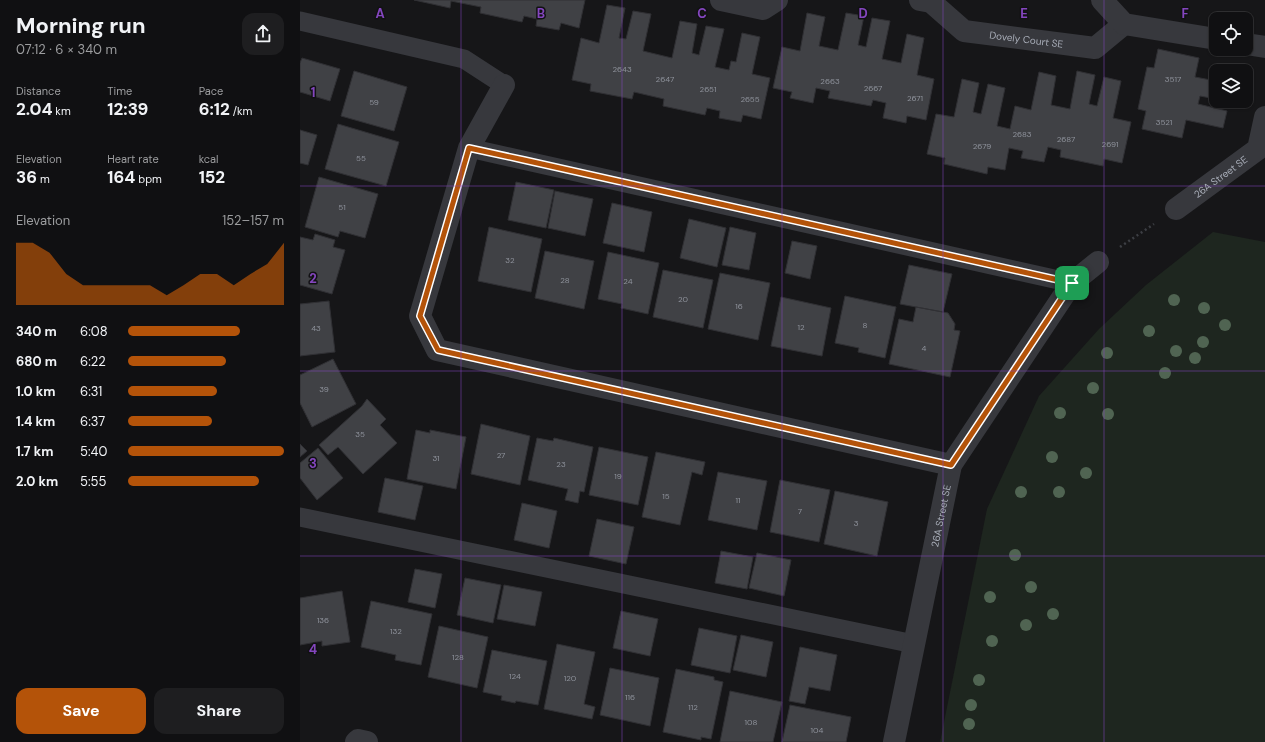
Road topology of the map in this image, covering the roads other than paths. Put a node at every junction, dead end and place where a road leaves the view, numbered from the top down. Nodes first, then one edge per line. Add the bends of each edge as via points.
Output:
1 (721, 0) edge
2 (777, 0) edge
3 (1102, 0) edge
4 (928, 1) edge
5 (300, 21) edge
6 (1124, 24) junction
7 (1209, 38) edge
8 (1253, 45) edge
9 (1265, 47) edge
10 (504, 85) joint
11 (1265, 117) edge
12 (469, 148) junction
13 (1176, 210) road end
14 (1098, 262) road end
15 (1072, 283) junction
16 (951, 465) junction
17 (300, 517) edge
18 (914, 644) junction
19 (356, 742) edge
20 (367, 742) edge
21 (894, 742) edge

1 - 2 street via 763,9
3 - 6 street
4 - 6 street, Dovely Court SE via 964,31 1095,48
5 - 10 lane via 464,59
6 - 7 street
8 - 9 street
10 - 12 street
11 - 13 street, 26A Street SE via 1258,149
12 - 15 lane
12 - 16 street via 420,316 438,350
14 - 15 street, 26A Street SE
15 - 16 street, 26A Street SE
16 - 18 street, 26A Street SE
17 - 18 lane
18 - 21 street, 26A Street SE
19 - 20 street

